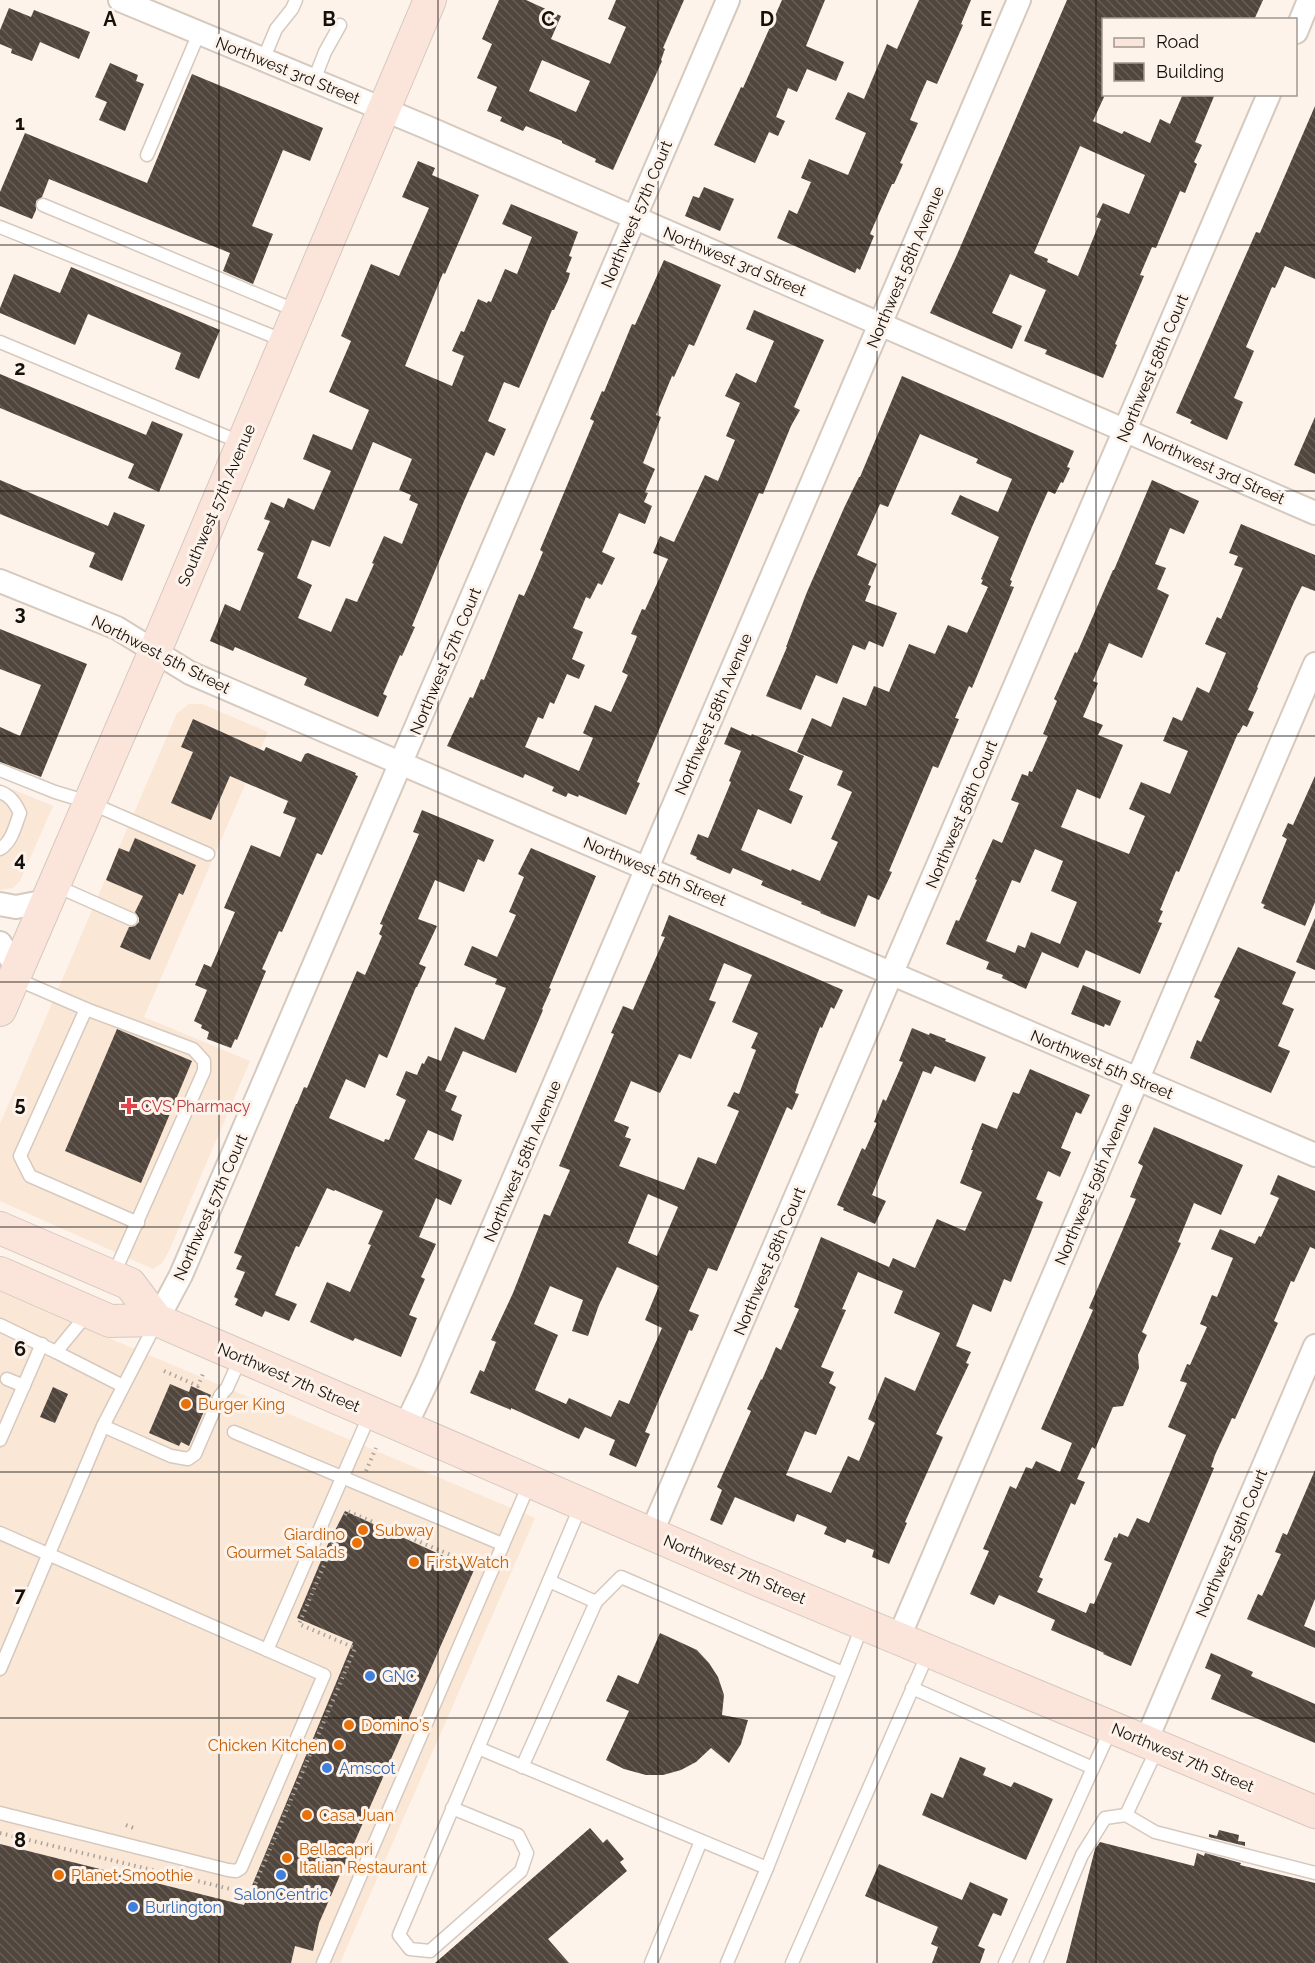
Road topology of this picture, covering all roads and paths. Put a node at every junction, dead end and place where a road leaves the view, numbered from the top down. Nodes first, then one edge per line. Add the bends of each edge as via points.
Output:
1 (120, 0) edge
2 (296, 0) edge
3 (430, 0) edge
4 (728, 0) edge
5 (1020, 0) edge
6 (1309, 0) edge
7 (148, 5) edge
8 (340, 25) dead end
9 (1297, 30) edge
10 (199, 33) junction
11 (263, 60) junction
12 (314, 80) junction
13 (1268, 96) edge
14 (383, 109) junction
15 (147, 155) dead end
16 (43, 205) dead end
17 (635, 218) junction
18 (0, 227) edge
19 (297, 311) junction
20 (881, 324) junction
21 (285, 341) junction
22 (0, 342) edge
23 (1126, 430) junction
24 (242, 443) junction
25 (1315, 513) edge
26 (0, 581) edge
27 (155, 651) junction
28 (1315, 664) edge
29 (400, 764) junction
30 (0, 770) edge
31 (0, 792) edge
32 (88, 802) junction
33 (0, 849) edge
34 (208, 854) dead end
35 (647, 868) junction
36 (50, 893) junction
37 (0, 904) edge
38 (131, 919) dead end
39 (0, 943) edge
40 (16, 974) junction
41 (892, 974) junction
42 (86, 1009) junction
43 (0, 1010) edge
44 (1138, 1079) junction
45 (1315, 1155) edge
46 (138, 1223) junction
47 (0, 1228) edge
48 (0, 1273) edge
49 (113, 1276) junction
50 (89, 1312) junction
51 (157, 1320) junction
52 (0, 1325) edge
53 (42, 1344) junction
54 (1315, 1346) edge
55 (56, 1352) junction
56 (242, 1357) junction
57 (164, 1371) dead end
58 (203, 1374) dead end
59 (7, 1379) dead end
60 (24, 1386) junction
61 (123, 1386) junction
62 (370, 1413) junction
63 (103, 1426) junction
64 (405, 1427) junction
65 (234, 1432) dead end
66 (2, 1434) edge
67 (376, 1448) dead end
68 (366, 1471) dead end
69 (343, 1477) junction
70 (530, 1481) junction
71 (582, 1504) junction
72 (343, 1521) dead end
73 (0, 1533) edge
74 (651, 1534) junction
75 (334, 1542) dead end
76 (502, 1544) junction
77 (48, 1554) junction
78 (471, 1564) dead end
79 (549, 1581) junction
80 (596, 1602) junction
81 (864, 1623) junction
82 (899, 1637) junction
83 (267, 1650) junction
84 (929, 1650) junction
85 (0, 1670) edge
86 (843, 1673) junction
87 (912, 1688) junction
88 (1112, 1727) junction
89 (1152, 1743) junction
90 (478, 1748) junction
91 (522, 1767) junction
92 (1094, 1768) junction
93 (452, 1808) junction
94 (1315, 1812) edge
95 (0, 1813) edge
96 (1126, 1815) junction
97 (126, 1825) dead end
98 (137, 1830) dead end
99 (0, 1833) edge
100 (701, 1841) junction
101 (767, 1868) junction
102 (1315, 1873) edge
103 (245, 1887) dead end
104 (249, 1894) junction
105 (323, 1963) edge
106 (651, 1963) edge
107 (727, 1963) edge
108 (792, 1963) edge
109 (1005, 1963) edge
110 (1036, 1963) edge

1 - 7 street, Northwest 3rd Street
2 - 11 lane via 276,28
3 - 14 main road, Southwest 57th Avenue
4 - 17 street, Northwest 57th Court
5 - 20 street, Northwest 58th Avenue
6 - 9 street
7 - 10 street, Northwest 3rd Street
8 - 12 lane
10 - 11 street, Northwest 3rd Street
10 - 15 lane
11 - 12 street, Northwest 3rd Street
12 - 14 street, Northwest 3rd Street
13 - 23 street, Northwest 58th Court
14 - 17 street, Northwest 3rd Street
14 - 19 main road, Southwest 57th Avenue
16 - 19 lane
17 - 20 street, Northwest 3rd Street
17 - 29 street, Northwest 57th Court
18 - 21 lane
19 - 21 main road, Southwest 57th Avenue
20 - 23 street, Northwest 3rd Street
20 - 35 street, Northwest 58th Avenue
21 - 24 main road, Southwest 57th Avenue
22 - 24 lane
23 - 25 street, Northwest 3rd Street
23 - 41 street, Northwest 58th Court
24 - 27 main road, Southwest 57th Avenue
26 - 27 street, Northwest 5th Street via 117,628
27 - 29 street, Northwest 5th Street via 190,673
27 - 32 main road, Southwest 57th Avenue
28 - 44 street, Northwest 59th Avenue
29 - 35 street, Northwest 5th Street
29 - 51 street, Northwest 57th Court via 181,1275
30 - 32 lane
31 - 33 lane via 15,802 20,813 11,837
32 - 34 lane
32 - 36 main road, Southwest 57th Avenue
35 - 41 street, Northwest 5th Street
35 - 64 street, Northwest 58th Avenue
36 - 37 street via 16,907
36 - 38 lane
36 - 40 main road, Southwest 57th Avenue
39 - 40 street
40 - 42 lane
40 - 43 main road, Southwest 57th Avenue
41 - 44 street, Northwest 5th Street
41 - 74 street, Northwest 58th Court
42 - 46 lane via 20,1156 30,1176
42 - 46 lane via 193,1049 204,1062 204,1071
44 - 45 street, Northwest 5th Street
44 - 82 street, Northwest 59th Avenue
46 - 49 lane
47 - 49 main road, Northwest 7th Street
48 - 50 main road, Northwest 7th Street
49 - 51 main road, Northwest 7th Street via 130,1284
50 - 51 main road, Northwest 7th Street via 110,1321
50 - 55 lane
51 - 56 main road, Northwest 7th Street
51 - 61 lane
52 - 53 lane
53 - 55 lane
53 - 60 lane
54 - 89 street, Northwest 59th Court
55 - 61 lane
56 - 62 main road, Northwest 7th Street
56 - 63 lane via 220,1395 195,1454 189,1459 171,1456
57 - 58 path via 198,1386
59 - 60 lane
60 - 66 lane
61 - 63 lane
62 - 64 main road, Northwest 7th Street
62 - 69 lane
63 - 77 lane
64 - 70 main road, Northwest 7th Street
65 - 69 lane
67 - 68 path
69 - 76 lane
69 - 83 lane
70 - 71 main road, Northwest 7th Street
70 - 76 lane
71 - 74 main road, Northwest 7th Street
71 - 79 lane
72 - 78 path via 347,1511
73 - 77 lane
74 - 81 main road, Northwest 7th Street
75 - 104 path via 298,1624 355,1648
76 - 105 lane
77 - 83 lane
77 - 85 lane
79 - 80 lane
79 - 90 lane
80 - 86 lane via 621,1577
80 - 91 lane
81 - 82 main road, Northwest 7th Street
81 - 86 lane
82 - 84 main road, Northwest 7th Street
83 - 95 lane via 324,1675 241,1868 236,1871 208,1865
84 - 87 lane
84 - 88 main road, Northwest 7th Street
86 - 101 lane
87 - 92 lane
87 - 108 lane
88 - 89 main road, Northwest 7th Street
88 - 92 lane
89 - 94 main road, Northwest 7th Street
89 - 96 lane
90 - 91 lane
90 - 93 lane
91 - 100 lane
92 - 109 lane
93 - 93 lane via 399,1935 410,1949 430,1951 521,1872 527,1853 518,1835
96 - 102 lane via 1155,1832
96 - 110 lane via 1105,1818 1082,1855
97 - 98 path
99 - 104 path
100 - 101 lane
100 - 106 lane
101 - 107 lane
103 - 104 path

